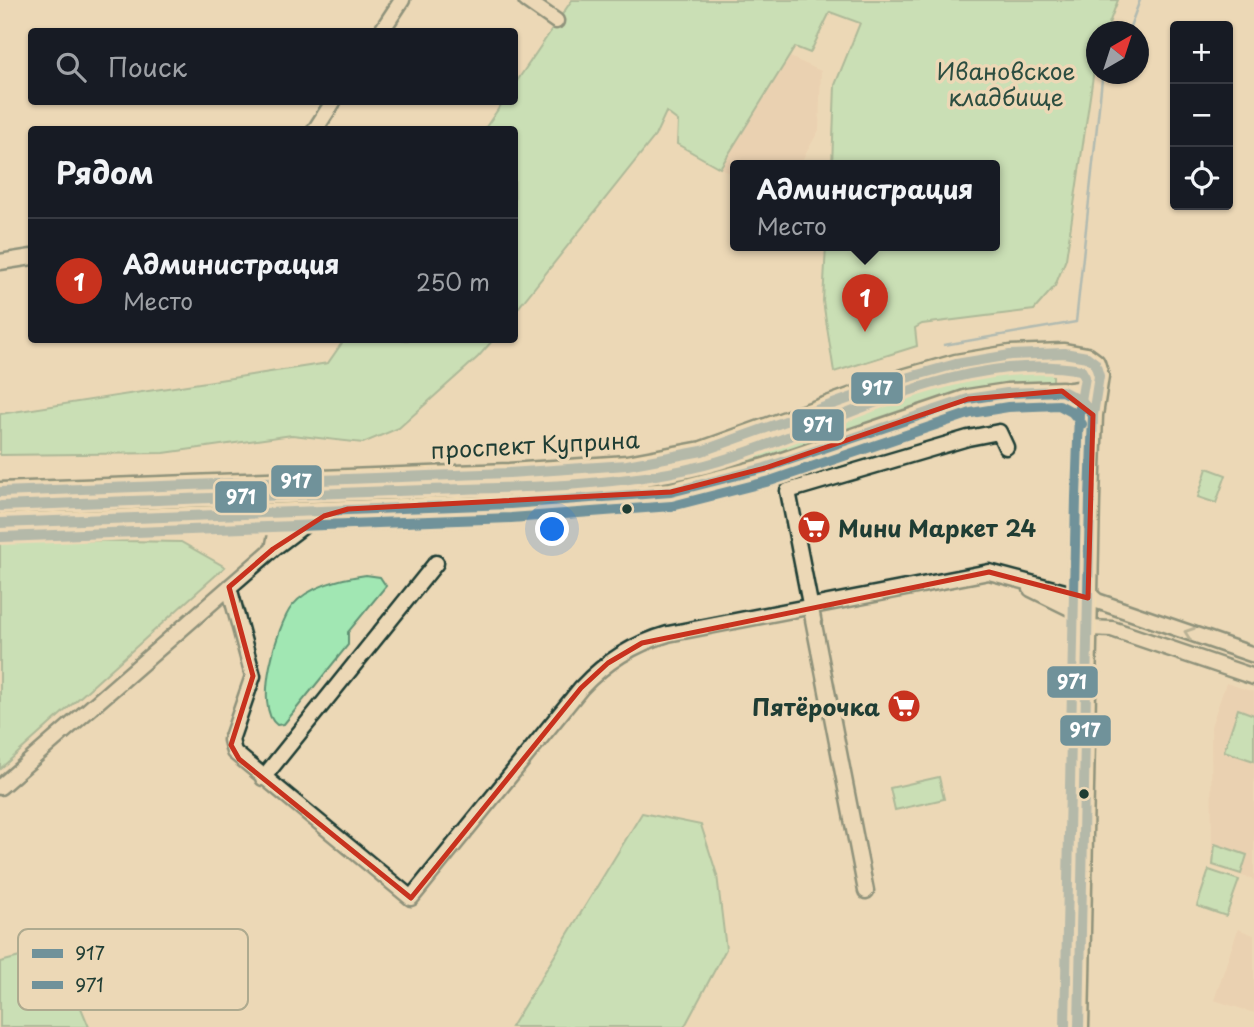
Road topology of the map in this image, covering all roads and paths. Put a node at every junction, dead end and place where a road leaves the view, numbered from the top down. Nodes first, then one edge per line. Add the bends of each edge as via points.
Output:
1 (402, 0) edge
2 (526, 0) edge
3 (556, 21) dead end
4 (384, 28) edge
5 (332, 105) edge
6 (318, 126) edge
7 (28, 258) edge
8 (0, 262) edge
9 (1098, 371) junction
10 (1062, 391) junction
11 (1093, 415) junction
12 (1006, 447) dead end
13 (0, 492) edge
14 (348, 509) junction
15 (255, 515) junction
16 (0, 523) edge
17 (273, 549) junction
18 (436, 563) dead end
19 (1002, 574) junction
20 (229, 587) junction
21 (1088, 595) junction
22 (811, 607) junction
23 (1088, 622) junction
24 (1254, 655) edge
25 (1254, 677) edge
26 (263, 778) junction
27 (0, 788) edge
28 (866, 891) dead end
29 (1079, 1027) edge

1 - 4 street
2 - 3 street
5 - 6 street
7 - 8 street
9 - 10 street via 1087,387
9 - 11 main road
9 - 13 main road, проспект Куприна via 1087,357 1057,354 1010,355 956,364 702,451 627,465
10 - 11 main road via 1081,401
10 - 14 main road via 968,399 765,468 671,492
11 - 21 main road
12 - 22 street via 999,432 968,438 788,491
14 - 15 main road
14 - 17 street via 306,524
15 - 16 main road
15 - 17 street via 277,529
17 - 20 street
18 - 26 street
19 - 21 street
19 - 22 street via 989,572
19 - 23 street
20 - 26 street via 253,676 231,745 239,759
20 - 27 street
21 - 23 main road
24 -> 21 street
22 - 26 street via 656,638 608,663 582,688 411,898
22 - 28 street
23 - 25 street
23 - 29 main road

